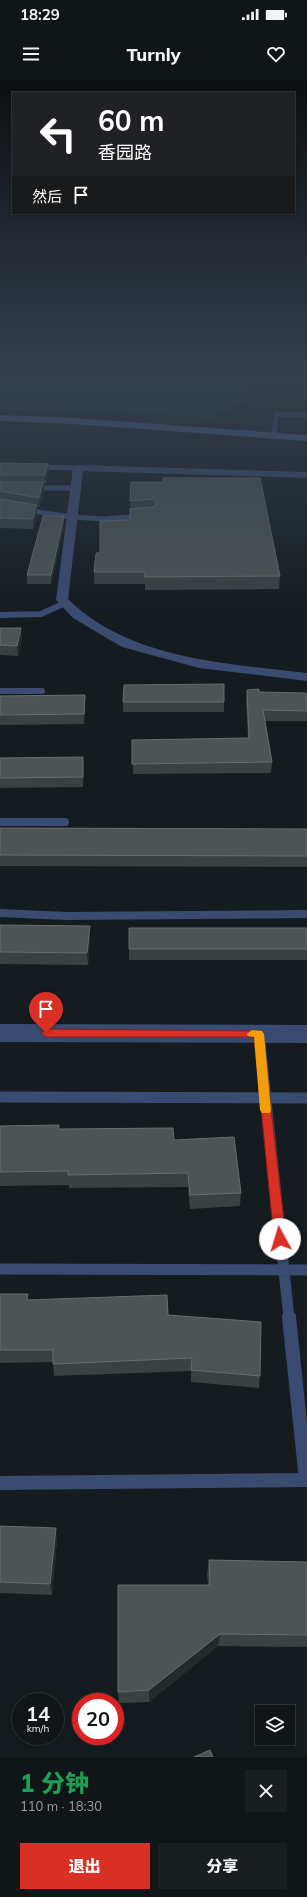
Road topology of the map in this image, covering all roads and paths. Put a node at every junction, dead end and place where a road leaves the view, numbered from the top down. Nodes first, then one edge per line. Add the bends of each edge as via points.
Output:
1 (31, 466) edge
2 (78, 468) junction
3 (307, 475) edge
4 (23, 488) edge
5 (76, 488) junction
6 (15, 508) edge
7 (146, 516) edge
8 (72, 517) junction
9 (66, 603) junction
10 (0, 615) edge
11 (307, 677) edge
12 (0, 691) edge
13 (42, 691) dead end
14 (0, 822) edge
15 (65, 822) dead end
16 (0, 913) edge
17 (307, 914) edge
18 (0, 1033) edge
19 (259, 1034) junction
20 (307, 1034) edge
21 (0, 1097) edge
22 (264, 1098) junction
23 (307, 1098) edge
24 (0, 1269) edge
25 (283, 1270) junction
26 (307, 1270) edge
27 (306, 1480) edge
28 (0, 1483) edge

1 - 2 lane
2 - 3 street
2 - 5 street
4 - 5 lane
5 - 8 street
6 - 8 lane
7 - 8 lane via 105,519
8 - 9 street via 62,600
9 - 10 lane via 41,614
9 - 11 street via 77,615 127,644 199,664
12 - 13 lane
14 - 15 lane
16 - 17 lane via 67,916
18 - 19 street
19 - 20 street
19 - 22 lane
21 - 22 lane
22 - 23 lane
22 - 25 lane
24 - 25 lane
25 - 26 lane
25 - 27 lane
27 - 28 lane

